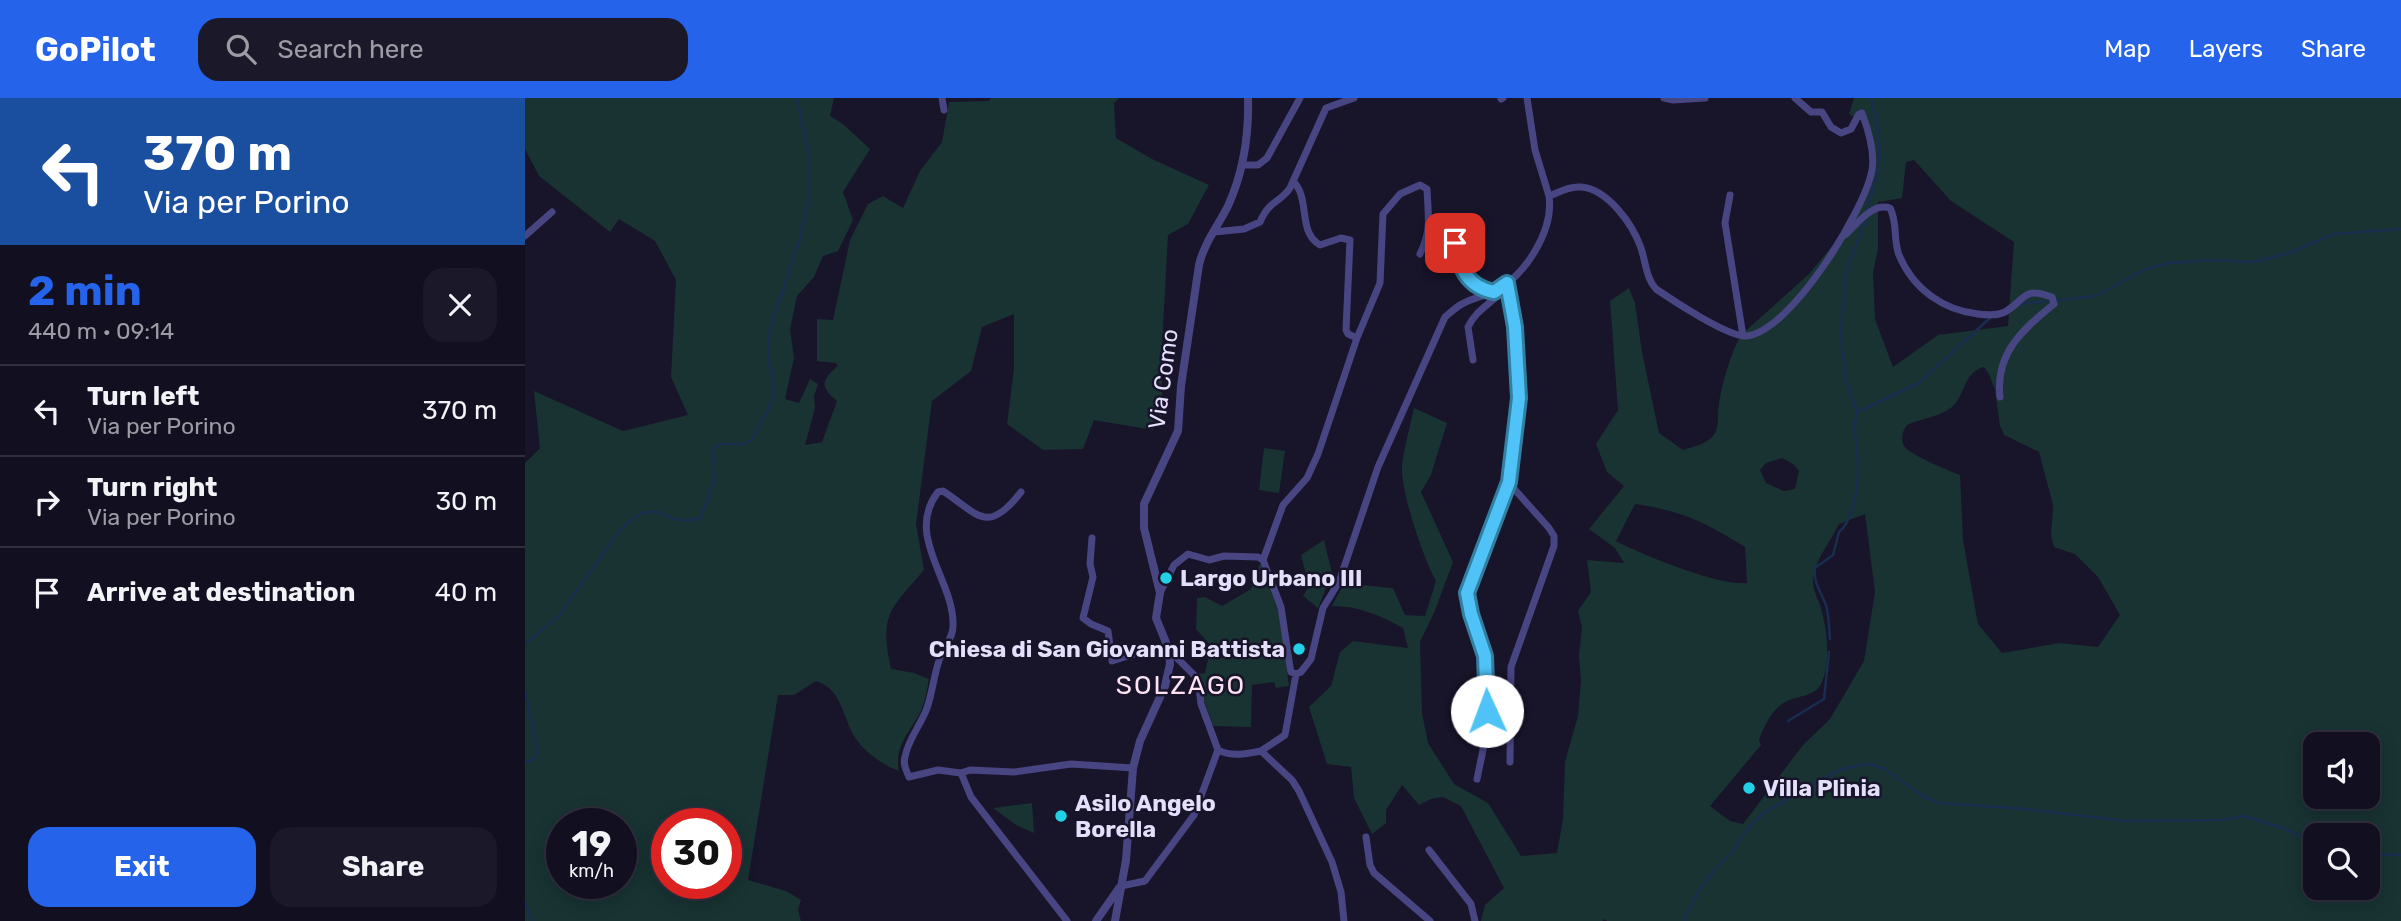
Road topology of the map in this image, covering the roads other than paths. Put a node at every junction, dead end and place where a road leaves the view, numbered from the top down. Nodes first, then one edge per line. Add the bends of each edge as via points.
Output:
1 (942, 98) edge
2 (1248, 98) edge
3 (1300, 98) edge
4 (1353, 98) edge
5 (1527, 98) edge
6 (1664, 98) edge
7 (1705, 98) edge
8 (1795, 98) edge
9 (1673, 99) edge
10 (944, 110) dead end
11 (1243, 165) junction
12 (1293, 181) junction
13 (1730, 195) dead end
14 (1549, 196) junction
15 (552, 212) dead end
16 (1214, 232) junction
17 (525, 236) edge
18 (1841, 238) junction
19 (1455, 243) dead end
20 (1420, 254) dead end
21 (1507, 283) junction
22 (1494, 292) junction
23 (1743, 336) junction
24 (1357, 338) junction
25 (1473, 360) dead end
26 (2000, 397) dead end
27 (1509, 482) junction
28 (1021, 492) dead end
29 (1092, 538) dead end
30 (1263, 560) junction
31 (1160, 593) junction
32 (1170, 650) junction
33 (1296, 674) junction
34 (1218, 750) junction
35 (1261, 751) junction
36 (1510, 762) dead end
37 (1133, 768) junction
38 (961, 773) junction
39 (1477, 779) dead end
40 (1366, 838) dead end
41 (1429, 850) dead end
42 (1121, 886) junction
43 (1067, 921) edge
44 (1096, 921) edge
45 (1115, 921) edge
46 (1344, 921) edge
47 (1430, 921) edge
48 (1475, 921) edge

1 - 10 street
2 - 11 street, Via Como
3 - 11 street via 1268,158 1258,165
4 - 12 street via 1327,108
5 - 14 street via 1535,150
6 - 9 street
7 - 9 street
8 - 18 street via 1811,112 1822,112 1841,133 1851,129 1862,113 1872,167
11 - 16 street, Via Como
12 - 16 street via 1254,226
12 - 24 street via 1303,199 1310,236 1320,244 1338,238 1350,240 1346,330
13 - 23 street via 1725,223
14 - 21 street via 1551,208 1539,245
14 - 23 street via 1579,187 1606,199 1632,231 1650,283
15 - 17 street
16 - 31 street, Via Como via 1199,265 1178,431 1144,504
18 - 23 street via 1782,318
18 - 26 street via 1872,210 1887,206 1892,210 1899,255 1911,277 1933,298 1961,312 1990,315 2007,311 2027,293 2052,297 2054,304 2026,327 2003,361
19 - 22 street via 1467,277 1481,289
20 - 24 street via 1429,225 1427,189 1420,185 1401,194 1383,214 1380,283
21 - 22 street
21 - 25 street via 1499,296 1479,309 1468,327
21 - 27 street via 1519,398
22 - 33 street via 1463,303 1445,317 1378,467 1339,582 1323,608 1311,659
24 - 30 street via 1318,454 1307,478 1283,505
27 - 36 street via 1549,528 1554,545 1511,667
27 - 39 street via 1467,593 1485,666 1485,745
28 - 38 street via 989,518 971,512 943,491 929,503 928,543 953,626 904,759 909,777 938,770
29 - 32 street via 1093,577 1082,614 1087,622 1108,631 1110,659 1115,662 1147,650
30 - 31 street via 1224,556 1209,560 1188,554 1174,565
30 - 33 street via 1281,607 1291,672
31 - 32 street, Via Como via 1156,618
32 - 34 street via 1198,679 1201,704
32 - 37 street via 1165,686 1146,725
33 - 35 street via 1285,736
34 - 35 street
34 - 42 street via 1194,815 1145,881
35 - 46 street via 1299,791 1332,862
37 - 38 street via 1071,764
37 - 42 street
38 - 43 street via 971,797
40 - 47 street via 1372,870
41 - 48 street via 1471,904
42 - 44 street
42 - 45 street

